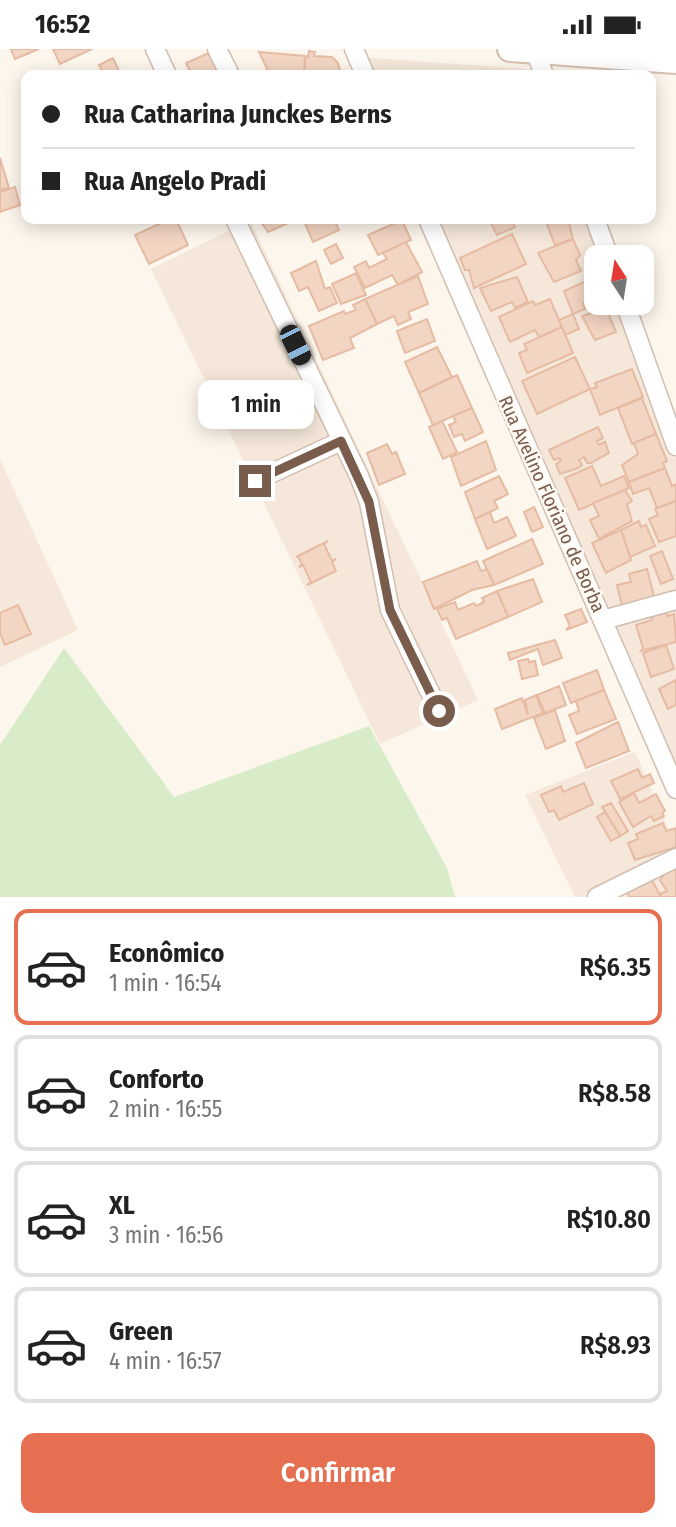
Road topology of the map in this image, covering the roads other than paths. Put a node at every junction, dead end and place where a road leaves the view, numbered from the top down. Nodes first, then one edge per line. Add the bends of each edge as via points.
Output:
1 (155, 49) edge
2 (218, 49) edge
3 (354, 49) edge
4 (525, 50) edge
5 (676, 61) edge
6 (165, 70) edge
7 (228, 70) edge
8 (363, 70) edge
9 (540, 70) edge
10 (237, 224) edge
11 (430, 224) edge
12 (597, 224) edge
13 (605, 245) edge
14 (629, 315) edge
15 (341, 441) junction
16 (676, 446) edge
17 (255, 481) dead end
18 (676, 600) edge
19 (603, 620) junction
20 (439, 711) dead end
21 (676, 789) edge
22 (676, 858) edge
23 (597, 897) edge

1 - 6 street
2 - 7 street
3 - 8 street
4 - 5 main road
4 - 9 street
10 - 15 street
11 - 19 street, Rua Avelino Floriano de Borba
12 - 13 street
14 - 16 street
15 - 17 street
15 - 20 street via 369,502 390,610
18 - 19 street
19 - 21 street, Rua Avelino Floriano de Borba
22 - 23 street

